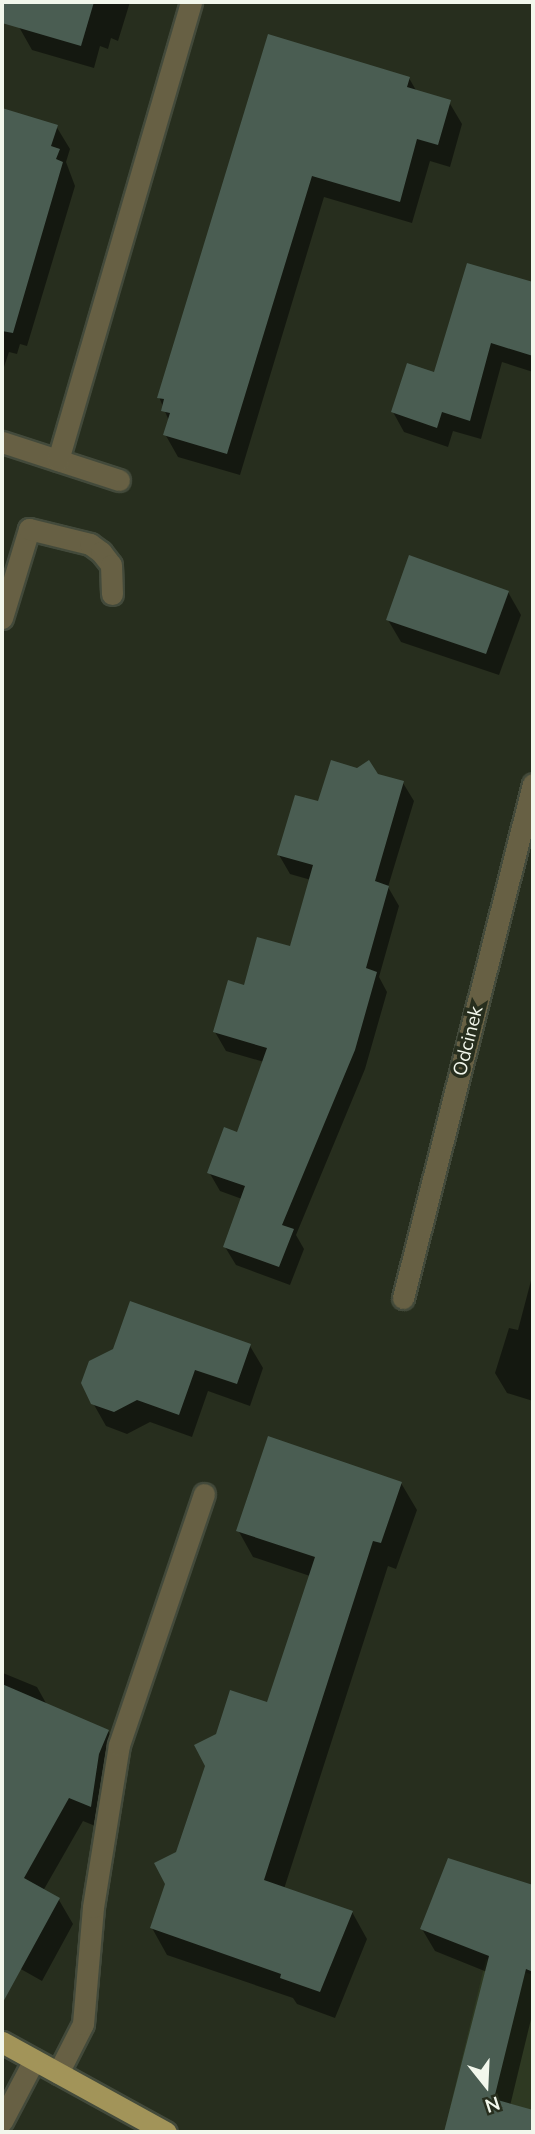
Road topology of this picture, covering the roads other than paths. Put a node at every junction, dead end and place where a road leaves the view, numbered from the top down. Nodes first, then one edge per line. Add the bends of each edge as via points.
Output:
1 (191, 2) edge
2 (2, 442) edge
3 (58, 460) junction
4 (119, 480) dead end
5 (112, 594) dead end
6 (2, 618) edge
7 (533, 784) edge
8 (403, 1298) dead end
9 (204, 1494) dead end
10 (2, 2042) edge
11 (34, 2060) junction
12 (58, 2073) junction
13 (2, 2121) edge
14 (166, 2132) edge

1 - 3 street
2 - 3 street
3 - 4 street
5 - 6 street via 111,565 101,552 90,544 29,529
7 - 8 street, Odcinek
9 - 12 street via 119,1745 93,1907 83,2024
10 - 11 main road
11 - 12 main road
11 - 13 street
12 - 14 main road

